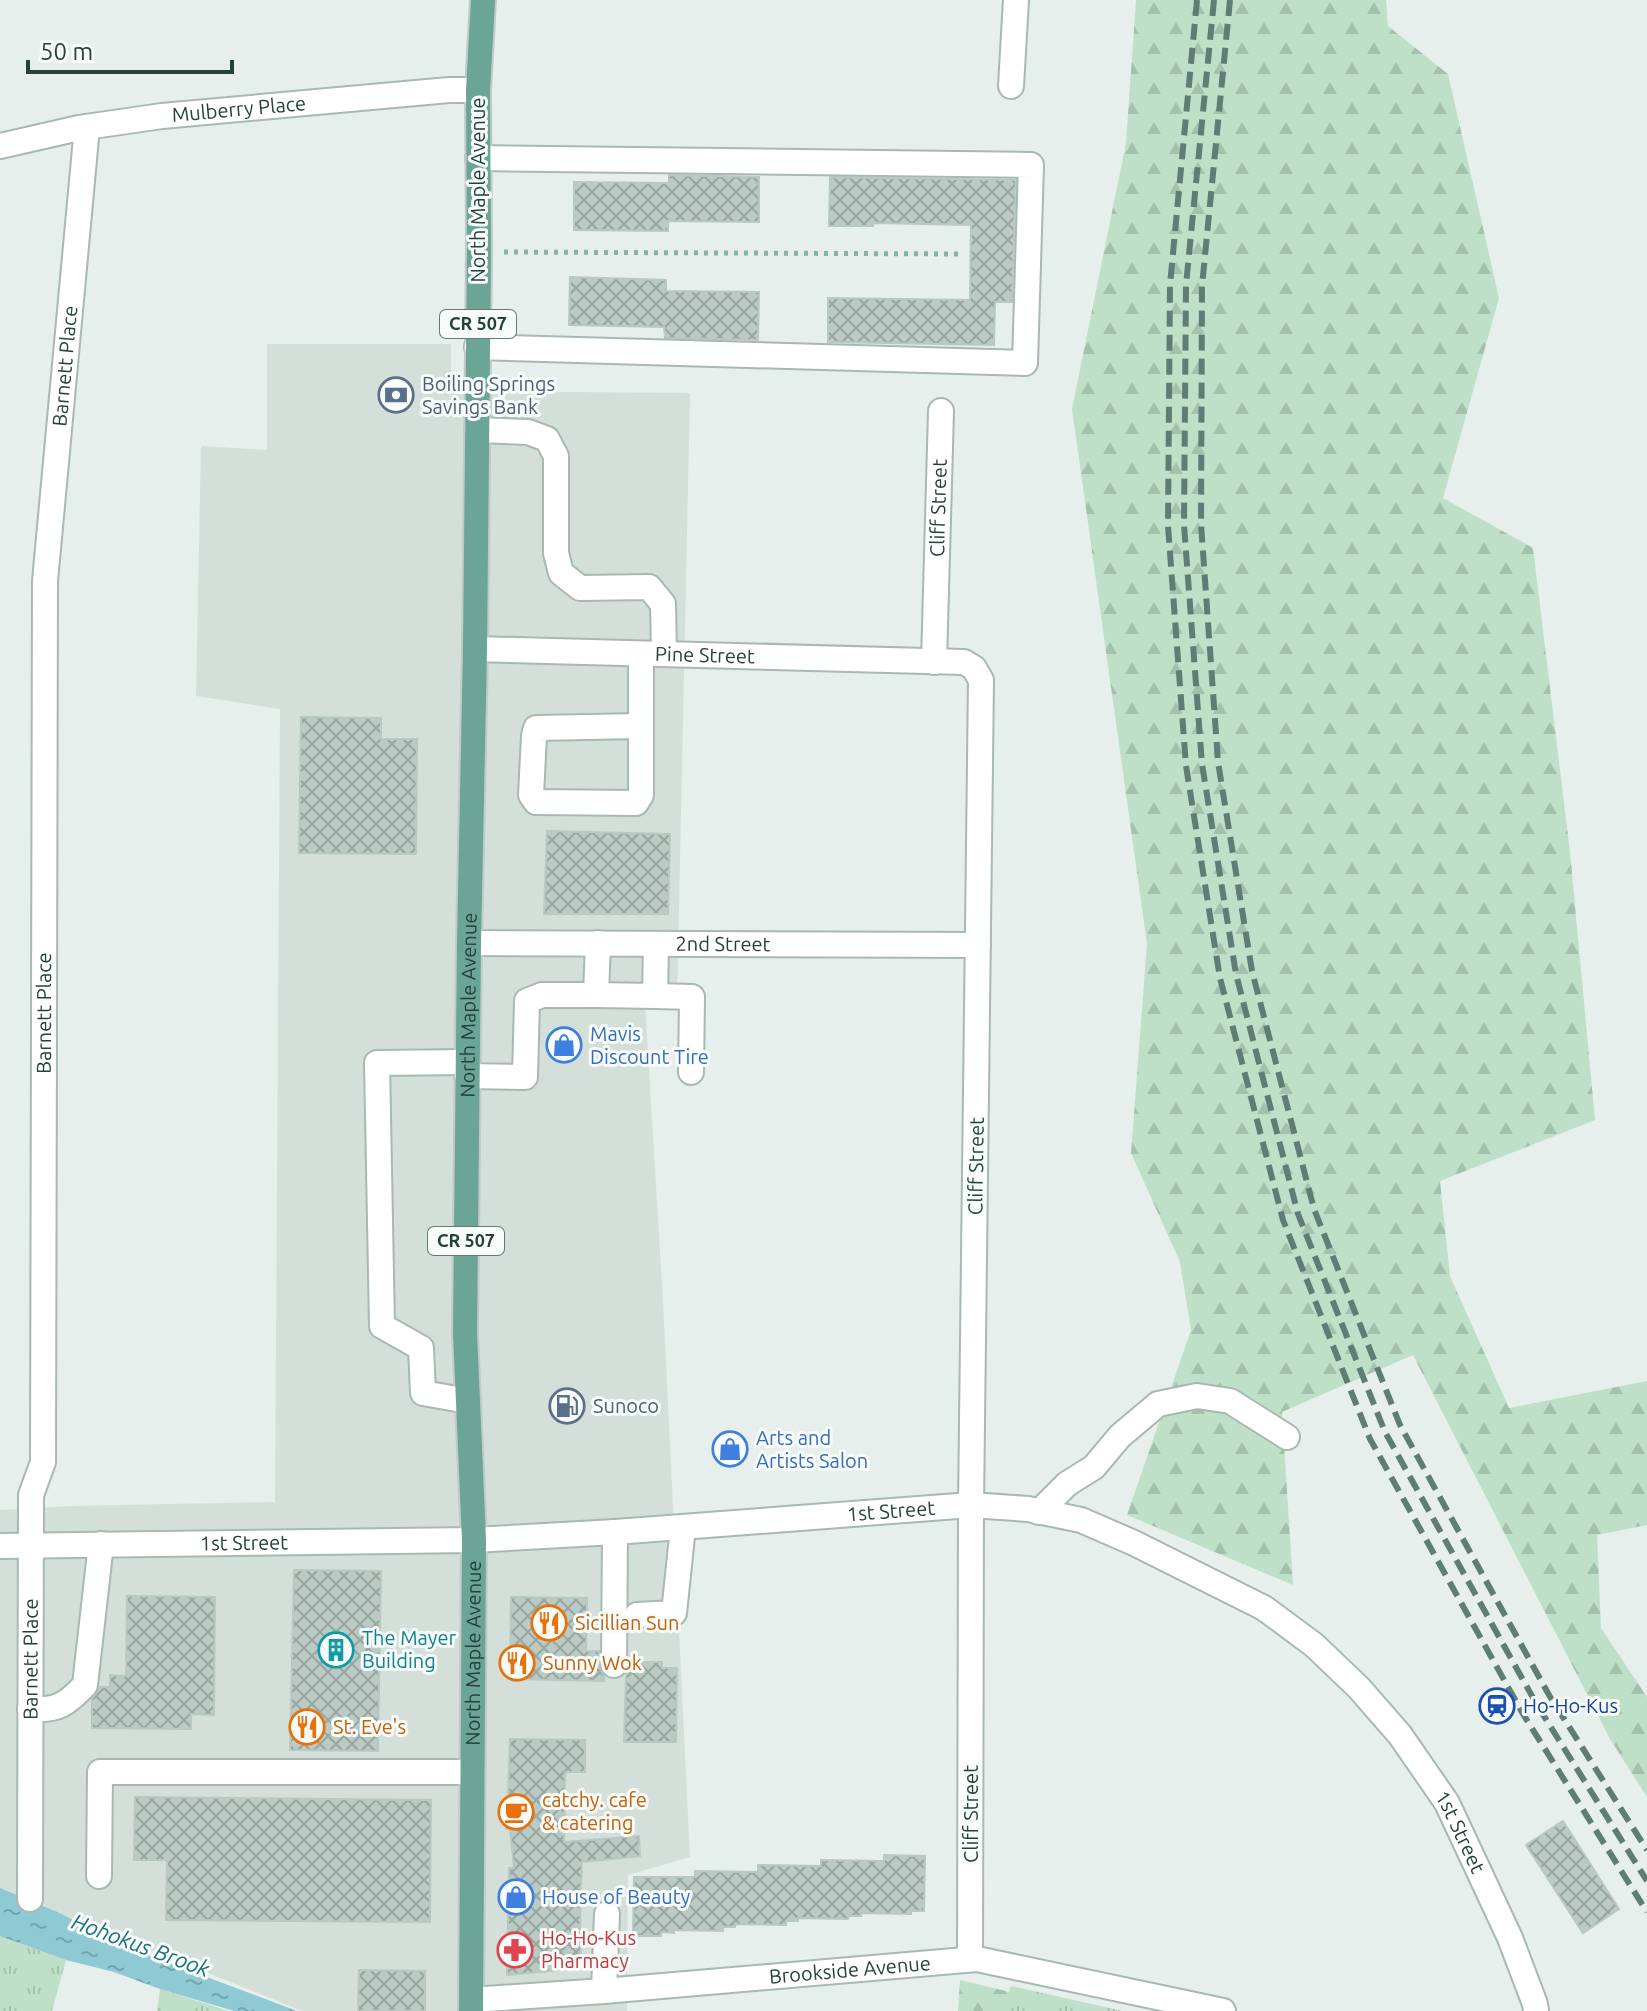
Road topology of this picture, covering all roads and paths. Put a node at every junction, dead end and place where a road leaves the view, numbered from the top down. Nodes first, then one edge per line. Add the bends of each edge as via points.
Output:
1 (483, 0) edge
2 (1016, 0) edge
3 (1011, 86) dead end
4 (478, 90) junction
5 (87, 127) junction
6 (0, 146) edge
7 (478, 158) junction
8 (479, 252) junction
9 (959, 254) dead end
10 (477, 347) junction
11 (941, 411) dead end
12 (477, 430) junction
13 (475, 649) junction
14 (652, 654) junction
15 (934, 662) junction
16 (640, 726) junction
17 (469, 943) junction
18 (598, 943) junction
19 (656, 944) junction
20 (978, 945) junction
21 (596, 995) junction
22 (655, 996) junction
23 (468, 1069) junction
24 (691, 1072) dead end
25 (468, 1401) junction
26 (1287, 1437) dead end
27 (971, 1505) junction
28 (1039, 1512) junction
29 (683, 1527) junction
30 (615, 1532) junction
31 (474, 1540) junction
32 (101, 1544) junction
33 (30, 1545) junction
34 (0, 1546) edge
35 (637, 1615) dead end
36 (614, 1665) dead end
37 (30, 1709) junction
38 (472, 1772) junction
39 (99, 1876) dead end
40 (30, 1899) dead end
41 (607, 1914) dead end
42 (970, 1959) junction
43 (604, 1991) junction
44 (471, 2006) edge
45 (1223, 2011) edge
46 (1536, 2011) edge

1 - 4 main road, North Maple Avenue / CR 507
2 - 3 street
4 - 5 street, Mulberry Place
4 - 7 main road, North Maple Avenue / CR 507
5 - 6 street, Mulberry Place
5 - 33 street, Barnett Place via 45,581 43,1462 31,1495
7 - 8 main road, North Maple Avenue / CR 507
7 - 10 street via 1031,165 1025,363
8 - 9 path
8 - 10 main road, North Maple Avenue / CR 507
10 - 12 main road, North Maple Avenue / CR 507
11 - 15 street, Cliff Street
12 - 13 main road, North Maple Avenue / CR 507
12 - 14 street via 528,432 547,439 556,456 556,553 561,573 580,588 649,587 663,604
13 - 14 street, Pine Street
13 - 17 main road, North Maple Avenue / CR 507
14 - 15 street, Pine Street
14 - 16 street
15 - 20 street, Cliff Street via 964,662 981,680
16 - 16 street via 641,795 636,803 536,802 531,795 536,728
17 - 18 street, 2nd Street
17 - 23 main road, North Maple Avenue / CR 507
18 - 19 street, 2nd Street
18 - 21 street
19 - 20 street, 2nd Street
19 - 22 street
20 - 27 street, Cliff Street
21 - 22 street
21 - 23 street via 542,995 527,1001 525,1077
22 - 24 street via 692,997
23 - 25 main road, North Maple Avenue / CR 507
23 - 25 street via 377,1063 382,1326 421,1348 423,1393
25 - 31 main road, North Maple Avenue / CR 507
26 - 28 street via 1230,1401 1197,1396 1158,1404
27 - 28 street, 1st Street
27 - 29 street, 1st Street
27 - 42 street, Cliff Street
28 - 46 street, 1st Street via 1081,1520 1264,1608 1359,1688 1447,1803 1510,1938
29 - 30 street, 1st Street
29 - 35 street via 674,1613
30 - 31 street, 1st Street
30 - 36 street
31 - 32 street, 1st Street
31 - 38 main road, North Maple Avenue / CR 507
32 - 33 street, 1st Street
32 - 37 street via 85,1685 69,1702
33 - 34 street, 1st Street
33 - 37 street, Barnett Place
37 - 40 street, Barnett Place
38 - 39 street via 100,1772
38 - 44 main road, North Maple Avenue / CR 507
41 - 43 street
42 - 43 street, Brookside Avenue
42 - 45 street, Brookside Avenue
43 - 44 street, Brookside Avenue

